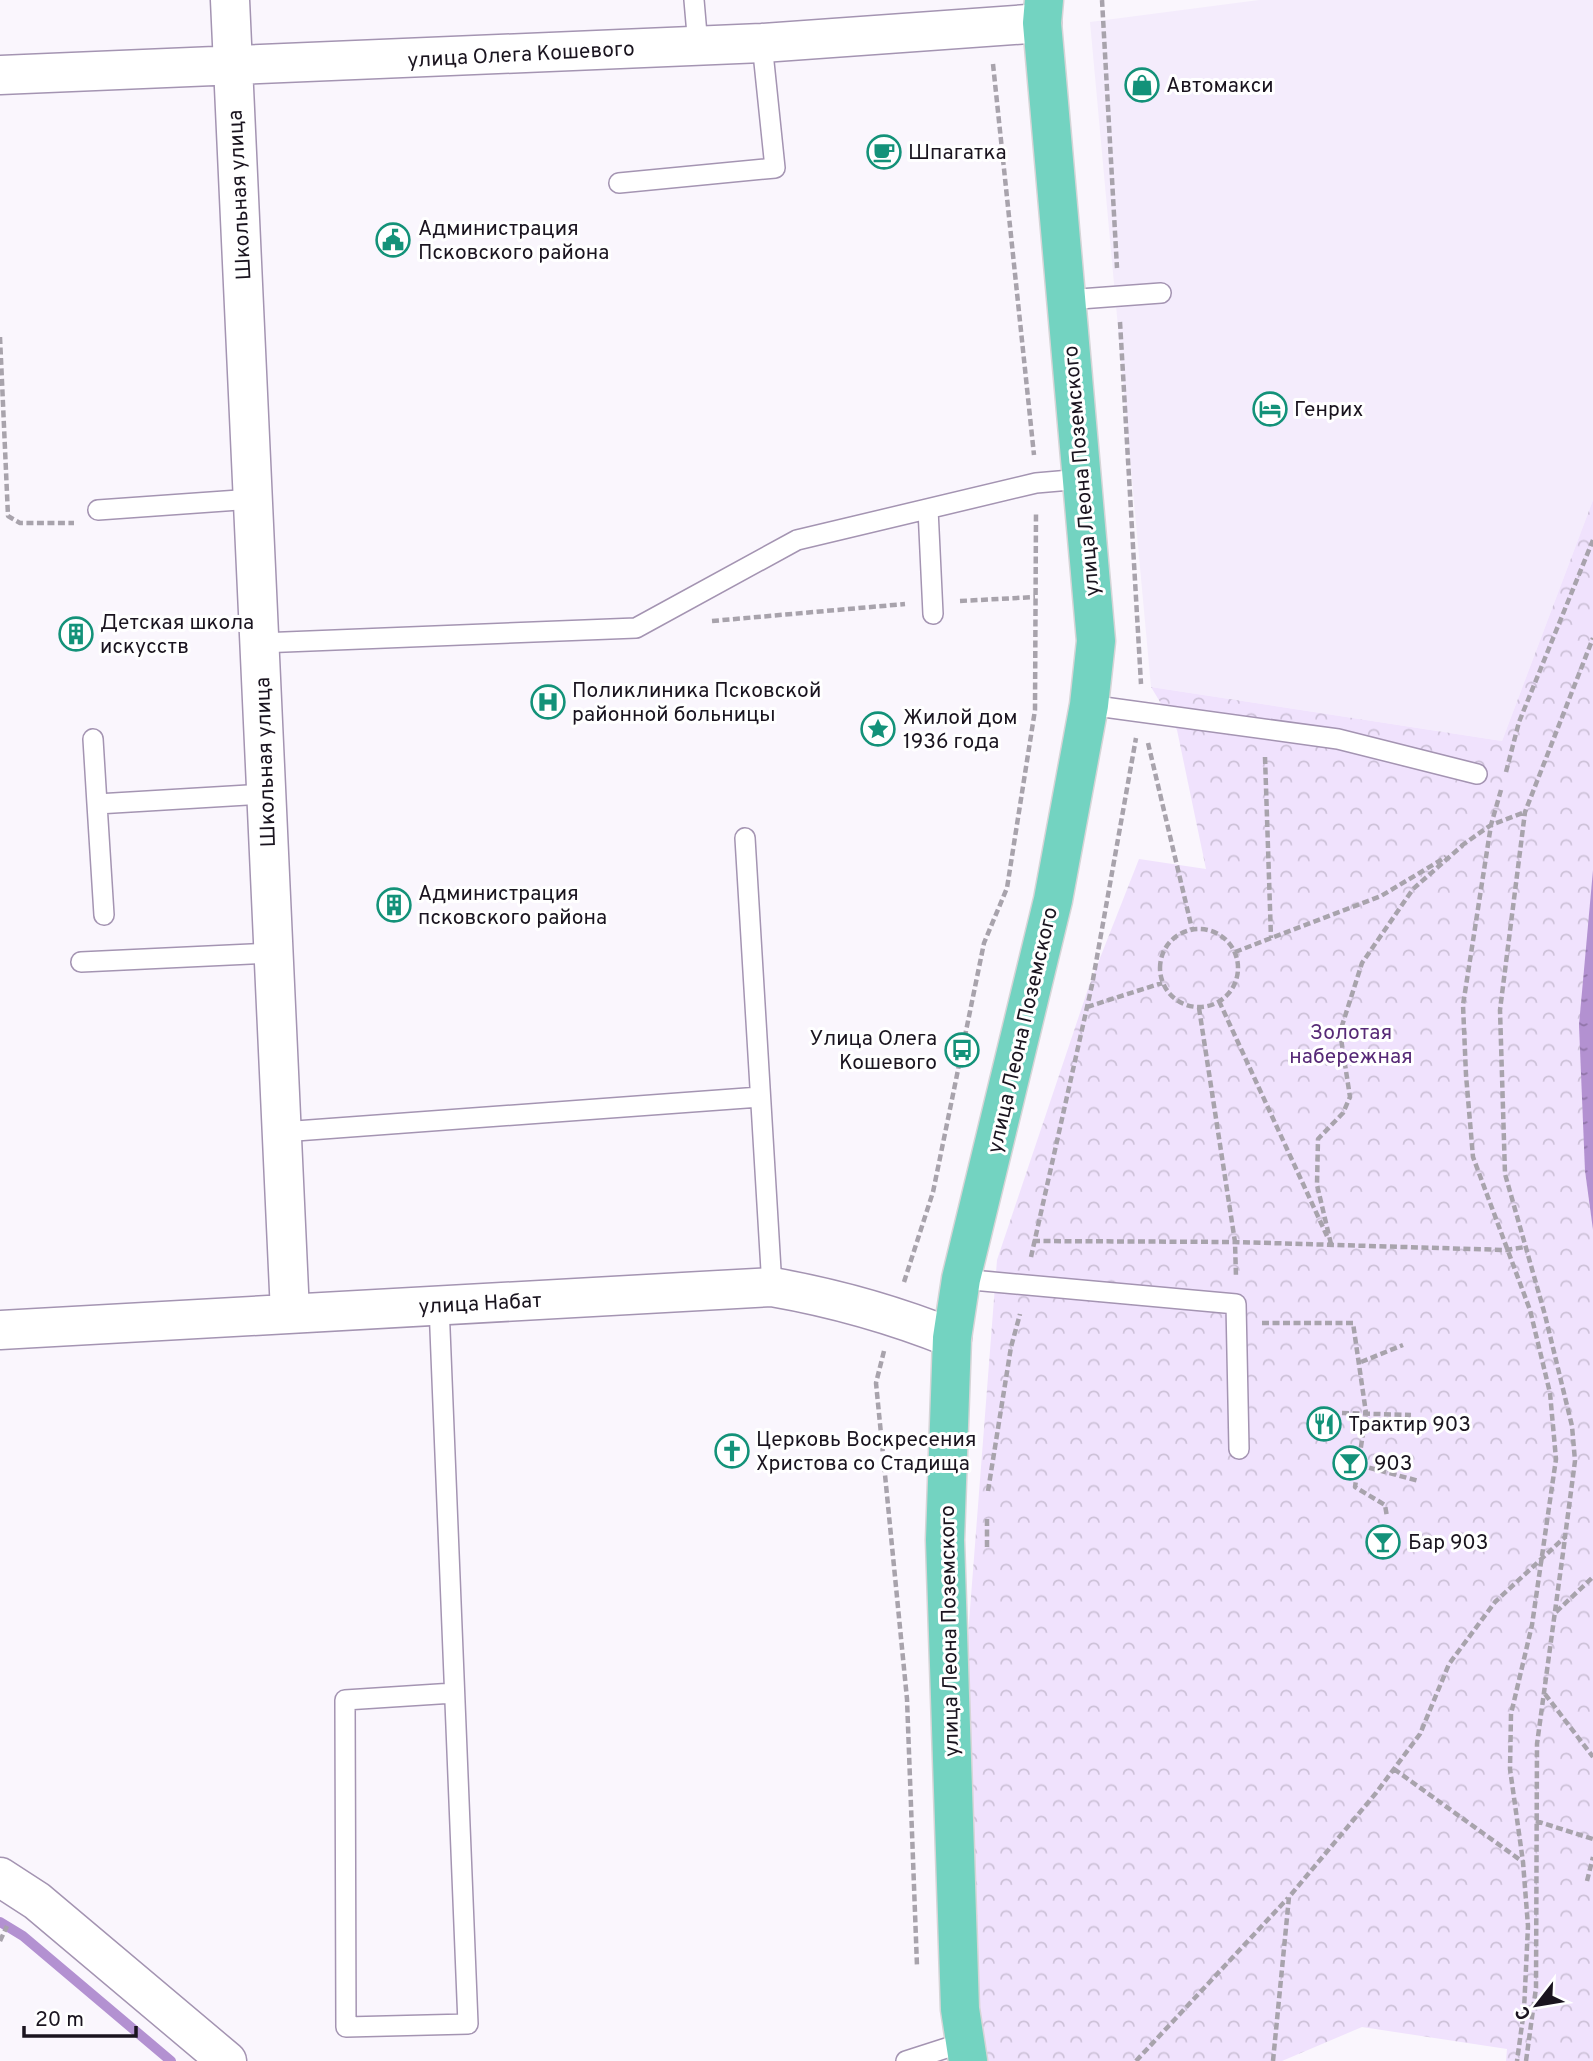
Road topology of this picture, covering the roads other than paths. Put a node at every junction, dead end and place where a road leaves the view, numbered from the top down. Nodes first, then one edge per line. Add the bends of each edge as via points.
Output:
1 (230, 0) edge
2 (694, 0) edge
3 (1043, 12) edge
4 (762, 43) junction
5 (698, 46) junction
6 (234, 67) junction
7 (0, 75) edge
8 (619, 183) dead end
9 (1161, 293) dead end
10 (1066, 300) junction
11 (1082, 479) junction
12 (253, 499) junction
13 (929, 509) junction
14 (92, 516) road end
15 (933, 608) road end
16 (260, 643) junction
17 (1089, 705) junction
18 (93, 739) dead end
19 (1477, 774) dead end
20 (266, 794) junction
21 (97, 804) junction
22 (745, 838) dead end
23 (104, 915) dead end
24 (273, 953) junction
25 (81, 962) dead end
26 (760, 1097) junction
27 (282, 1132) junction
28 (961, 1279) junction
29 (772, 1287) junction
30 (439, 1305) junction
31 (290, 1313) junction
32 (0, 1330) edge
33 (952, 1338) junction
34 (1239, 1449) dead end
35 (454, 1693) junction
36 (0, 1878) edge
37 (966, 2052) edge
38 (227, 2061) edge
39 (906, 2061) edge

1 - 6 street, Школьная улица
2 - 5 lane
3 - 4 street, улица Олега Кошевого via 988,28
3 - 10 main road, улица Леона Поземского
4 - 5 street, улица Олега Кошевого
4 - 8 lane via 775,168
5 - 6 street, улица Олега Кошевого
6 - 7 street, улица Олега Кошевого
6 - 12 street, Школьная улица
9 - 10 lane
10 - 11 main road, улица Леона Поземского
11 - 13 lane via 1036,483
11 - 17 main road, улица Леона Поземского via 1096,641
12 - 14 lane
12 - 16 street, Школьная улица
13 - 15 lane
13 - 16 lane via 797,540 636,628
16 - 20 street, Школьная улица
17 - 19 lane via 1338,739
17 - 28 main road, улица Леона Поземского via 1053,900
18 - 21 lane
20 - 21 lane
20 - 24 street, Школьная улица
21 - 23 lane
22 - 26 lane
24 - 25 lane
24 - 27 street, Школьная улица
26 - 27 lane
26 - 29 lane
27 - 31 street, Школьная улица
28 - 33 main road, улица Леона Поземского
28 - 34 lane via 1237,1313
29 - 30 street, улица Набат
29 - 33 street, улица Набат via 838,1299
30 - 31 street, улица Набат
30 - 35 lane
31 - 32 street, улица Набат
33 - 37 main road, улица Леона Поземского via 945,1540 960,2009
35 - 35 lane via 468,2024 346,2027 345,1700
36 - 38 street via 37,1901
37 - 39 lane

